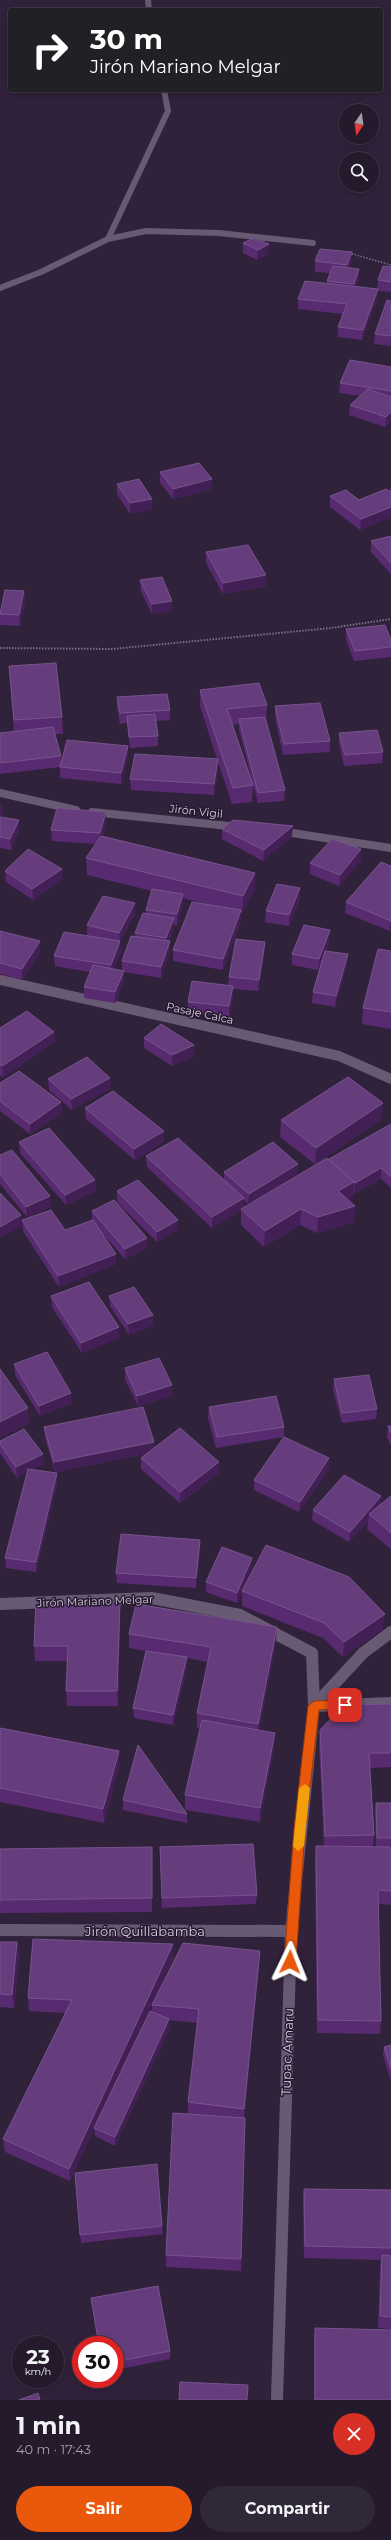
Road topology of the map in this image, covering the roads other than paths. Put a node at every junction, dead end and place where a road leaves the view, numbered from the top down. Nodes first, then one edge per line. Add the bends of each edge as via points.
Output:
1 (164, 92) edge
2 (108, 239) junction
3 (313, 243) road end
4 (0, 288) edge
5 (0, 793) edge
6 (250, 828) edge
7 (266, 829) edge
8 (391, 848) edge
9 (0, 980) edge
10 (391, 1078) edge
11 (0, 1604) edge
12 (391, 1632) edge
13 (391, 1703) edge
14 (314, 1706) junction
15 (0, 1930) edge
16 (291, 1931) junction
17 (277, 2400) edge

1 - 2 street via 168,110
2 - 3 street via 153,231 219,233
2 - 4 street via 41,272
5 - 6 street, Jirón Vigil via 65,809
7 - 8 street
9 - 10 street, Pasaje Calca via 339,1056
11 - 14 street, Jirón Mariano Melgar via 152,1598 240,1615 312,1653
12 - 14 street via 363,1653
13 - 14 street
14 - 16 street, Tupac Amaru
15 - 16 street, Jirón Quillabamba
16 - 17 street, Tupac Amaru

